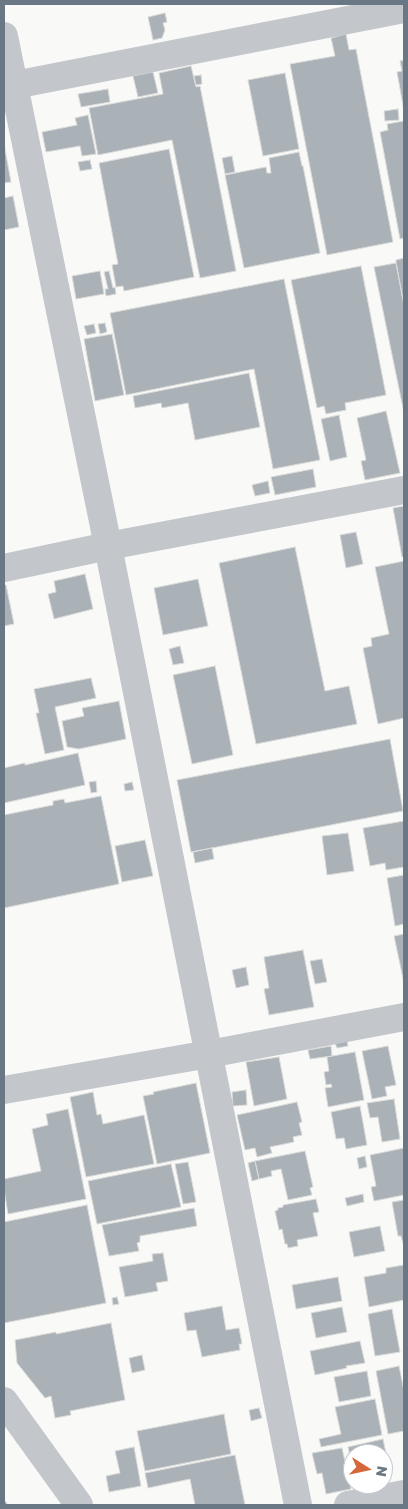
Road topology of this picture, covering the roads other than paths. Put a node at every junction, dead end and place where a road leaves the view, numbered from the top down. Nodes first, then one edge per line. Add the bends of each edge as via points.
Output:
1 (404, 9) edge
2 (4, 36) edge
3 (9, 86) edge
4 (404, 490) edge
5 (108, 546) junction
6 (4, 568) edge
7 (404, 1018) edge
8 (209, 1054) junction
9 (4, 1090) edge
10 (4, 1401) edge
11 (404, 1494) edge
12 (79, 1505) edge
13 (298, 1505) edge
14 (348, 1505) edge

1 - 3 street
2 - 3 street
3 - 5 street
4 - 5 street
5 - 6 street
5 - 8 street
7 - 8 street
8 - 9 street
8 - 13 street
10 - 12 street
11 - 14 street

